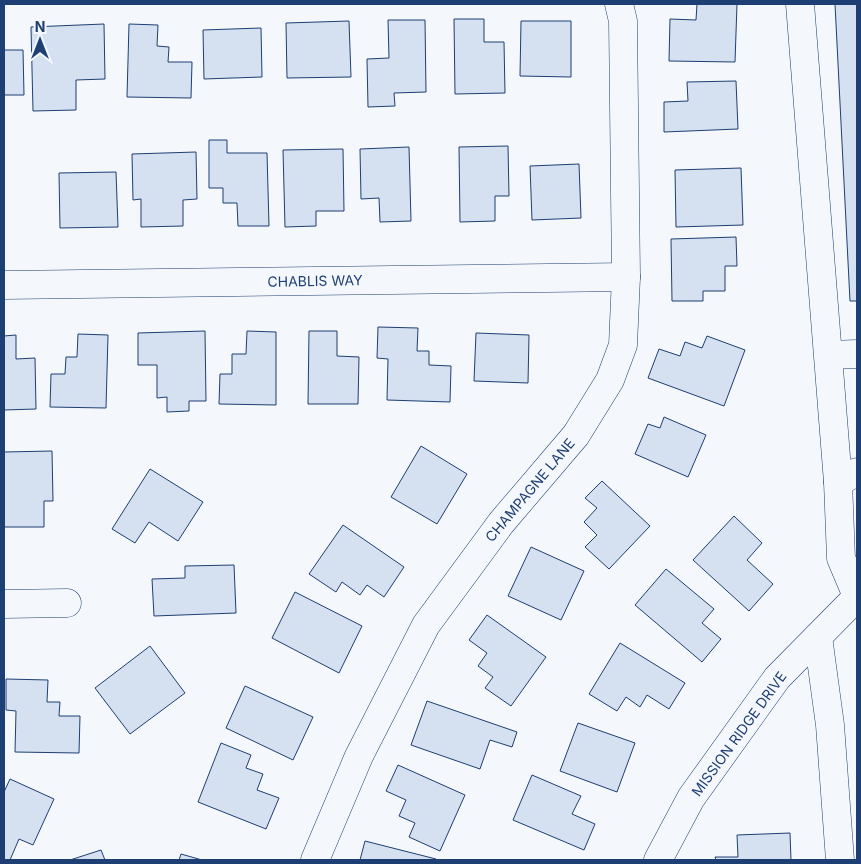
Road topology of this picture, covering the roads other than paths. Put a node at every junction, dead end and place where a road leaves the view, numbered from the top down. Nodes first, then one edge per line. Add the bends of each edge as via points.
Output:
1 (619, 4) edge
2 (800, 4) edge
3 (626, 277) junction
4 (4, 285) edge
5 (857, 354) edge
6 (830, 355) junction
7 (848, 477) edge
8 (857, 597) edge
9 (68, 603) dead end
10 (4, 604) edge
11 (818, 637) junction
12 (662, 859) edge
13 (315, 860) edge
14 (840, 860) edge

1 - 3 street, CHAMPAGNE LANE via 623,21
2 - 6 street
3 - 4 street, CHABLIS WAY
3 - 13 street, CHAMPAGNE LANE via 623,345 610,380 576,435 501,523 426,625 359,756
5 - 6 street
6 - 7 street
7 - 8 street via 842,558
8 - 11 street, MISSION RIDGE DRIVE
9 - 10 street
11 - 12 street, MISSION RIDGE DRIVE via 777,678 691,798
11 - 14 street via 830,725

